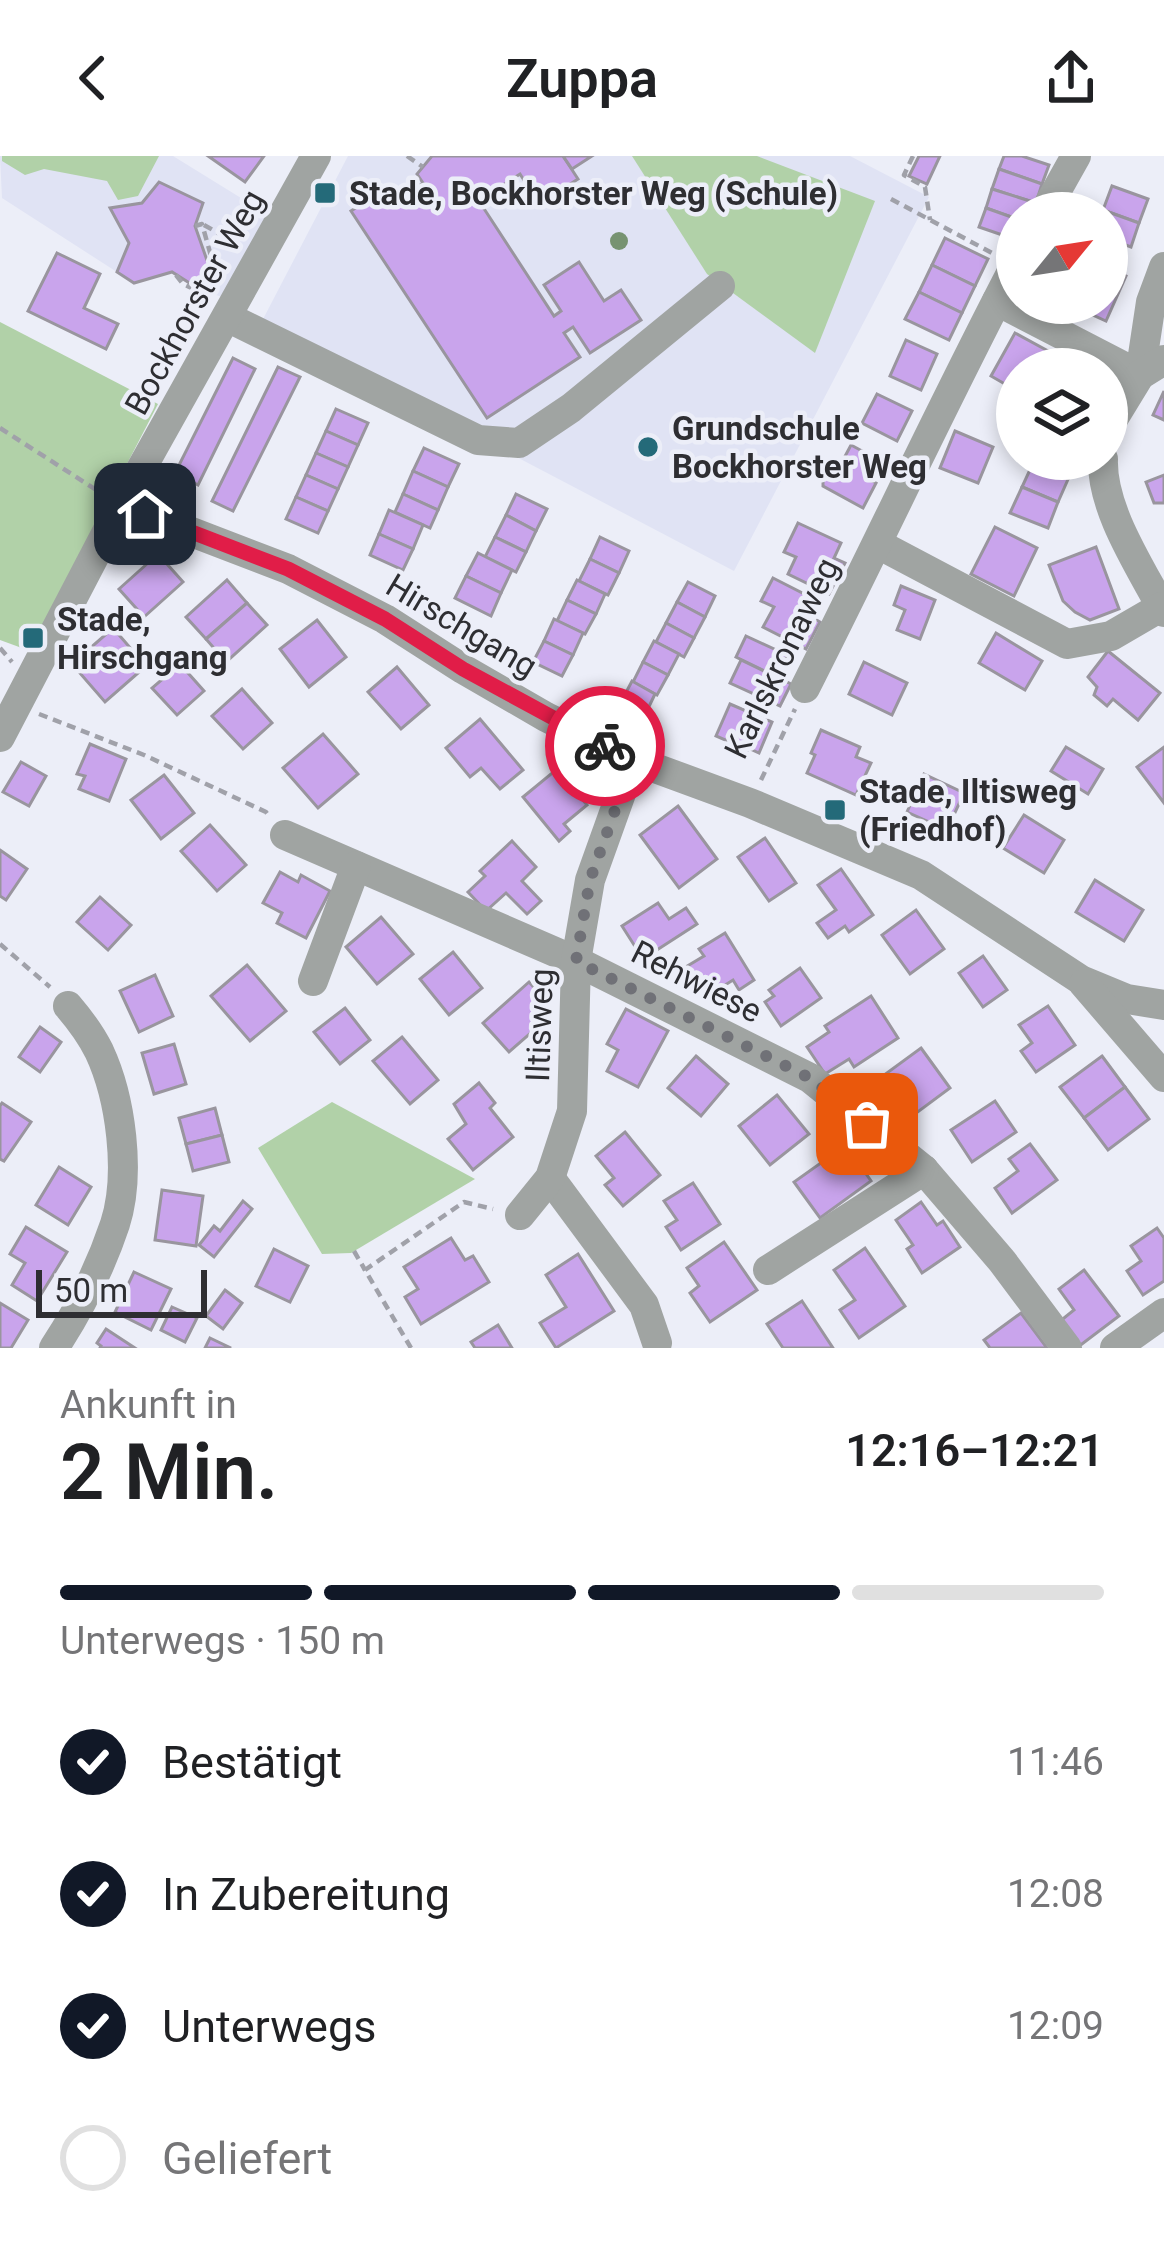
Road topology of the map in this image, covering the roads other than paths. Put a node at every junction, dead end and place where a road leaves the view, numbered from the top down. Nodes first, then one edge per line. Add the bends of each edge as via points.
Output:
1 (316, 156) edge
2 (1076, 156) edge
3 (1056, 192) edge
4 (1164, 267) edge
5 (720, 286) dead end
6 (996, 303) edge
7 (220, 308) junction
8 (1050, 324) edge
9 (1152, 368) edge
10 (1128, 401) edge
11 (1102, 480) edge
12 (121, 505) junction
13 (878, 544) junction
14 (1162, 610) edge
15 (805, 688) road end
16 (0, 737) edge
17 (633, 760) junction
18 (285, 835) road end
19 (356, 866) junction
20 (576, 961) junction
21 (1081, 980) junction
22 (313, 981) dead end
23 (1164, 1005) edge
24 (68, 1006) road end
25 (1164, 1077) edge
26 (924, 1170) junction
27 (550, 1178) junction
28 (520, 1214) road end
29 (768, 1270) dead end
30 (1164, 1313) edge
31 (657, 1342) dead end
32 (55, 1348) edge
33 (1067, 1348) edge
34 (1115, 1348) edge

1 - 7 street, Bockhorster Weg
2 - 3 street
4 - 9 street via 1151,302
5 - 7 street via 519,443 478,440
6 - 13 street, Karlskronaweg
7 - 12 street, Bockhorster Weg
8 - 9 street
9 - 10 street
11 - 14 street
12 - 16 street, Bockhorster Weg
12 - 17 street, Hirschgang via 288,569
13 - 14 street, Karlskronaweg via 1067,644 1111,636
13 - 15 street, Karlskronaweg
17 - 20 street, Iltisweg via 590,880
17 - 21 street, Hirschgang via 921,874
18 - 19 street, Rehwiese
19 - 20 street, Rehwiese
19 - 22 street
20 - 26 street, Rehwiese via 810,1078
20 - 27 street, Iltisweg via 572,1111
21 - 23 street, Hirschgang
21 - 25 street, Hirschgang
24 - 32 street via 99,1050 123,1157 116,1220
26 - 29 street
26 - 33 street, Rehwiese
27 - 28 street, Iltisweg
27 - 31 street via 644,1304
30 - 34 street

